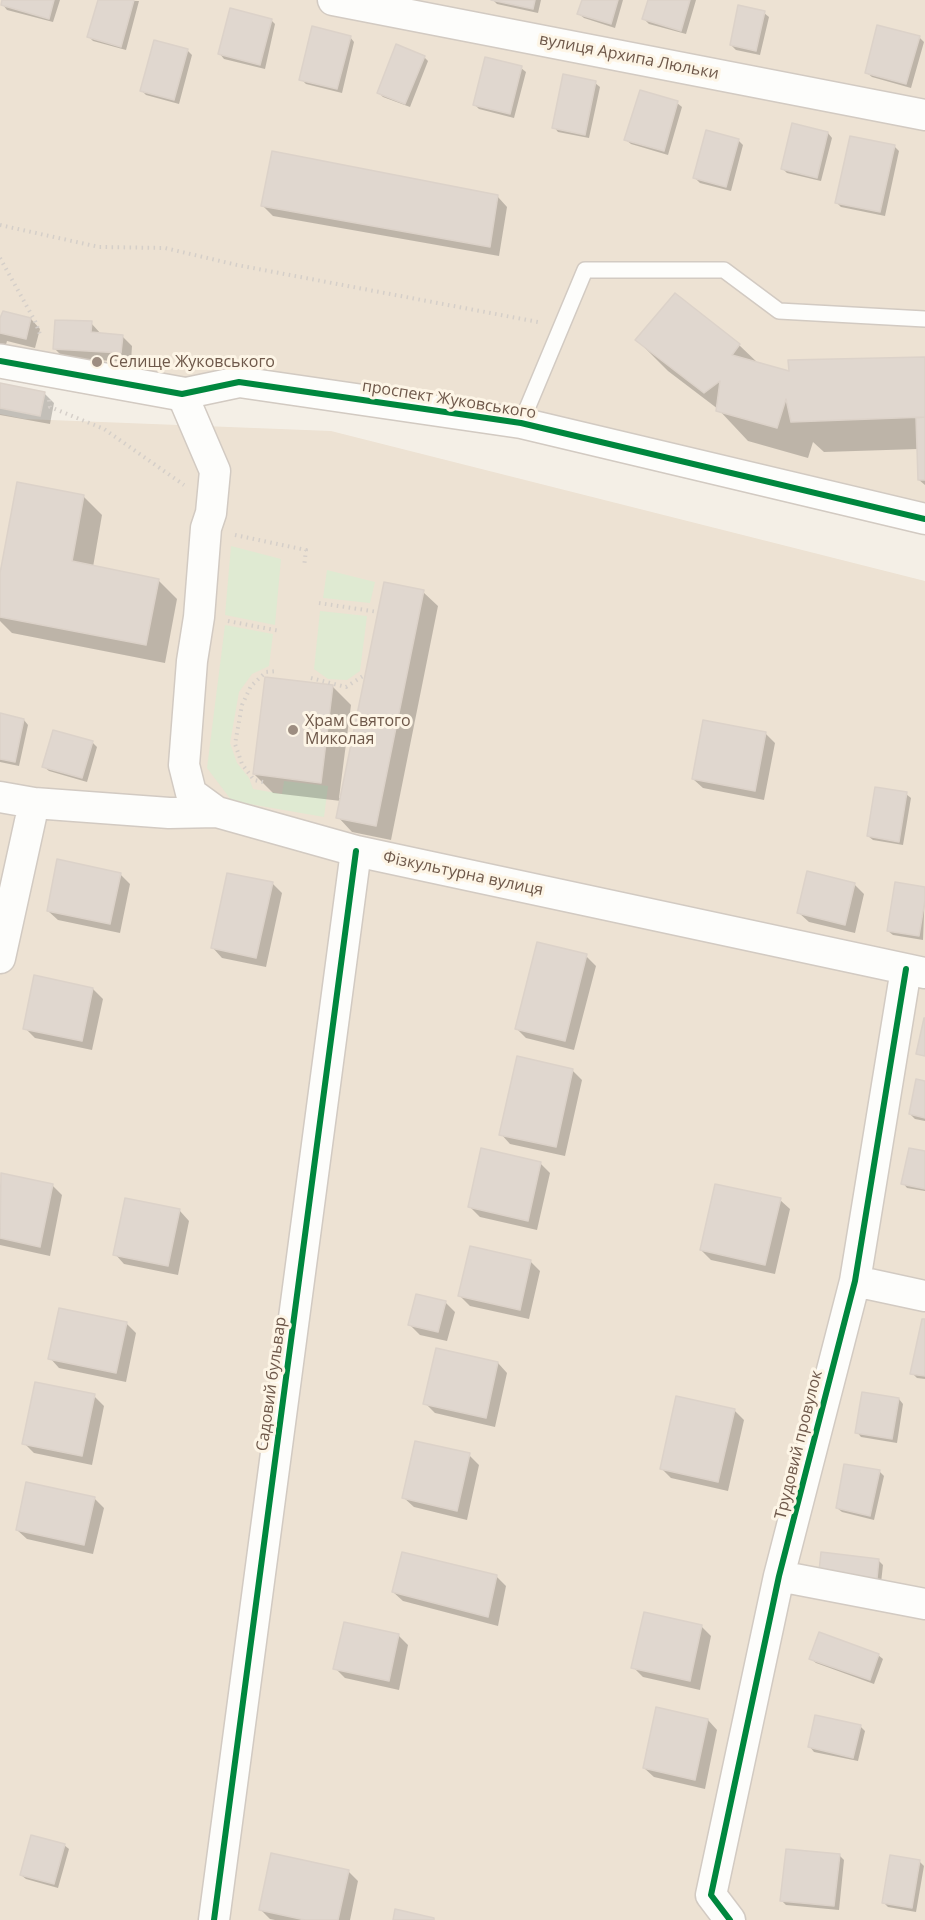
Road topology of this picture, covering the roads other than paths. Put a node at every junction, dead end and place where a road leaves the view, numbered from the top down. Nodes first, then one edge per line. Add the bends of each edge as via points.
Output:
1 (333, 0) edge
2 (925, 115) edge
3 (925, 319) edge
4 (0, 361) edge
5 (182, 394) junction
6 (521, 423) junction
7 (925, 519) edge
8 (0, 797) edge
9 (34, 803) junction
10 (217, 812) junction
11 (356, 851) junction
12 (0, 957) edge
13 (916, 971) edge
14 (855, 1281) junction
15 (925, 1296) edge
16 (779, 1576) junction
17 (925, 1604) edge
18 (214, 1920) edge
19 (730, 1920) edge

1 - 2 street, вулиця Архипа Люльки
3 - 6 lane via 779,311 724,270 585,270
4 - 5 street, проспект Жуковського
5 - 6 street, проспект Жуковського via 239,382
5 - 10 street via 214,471 184,765 191,793
6 - 7 street, проспект Жуковського
8 - 9 street, Фізкультурна вулиця
9 - 10 street, Фізкультурна вулиця via 169,813
9 - 12 street
10 - 11 street, Фізкультурна вулиця
11 - 13 street, Фізкультурна вулиця
11 - 18 street, Садовий бульвар
13 - 14 street, Трудовий провулок
14 - 15 street
14 - 16 street, Трудовий провулок
16 - 17 street
16 - 19 street, Трудовий провулок via 711,1895

